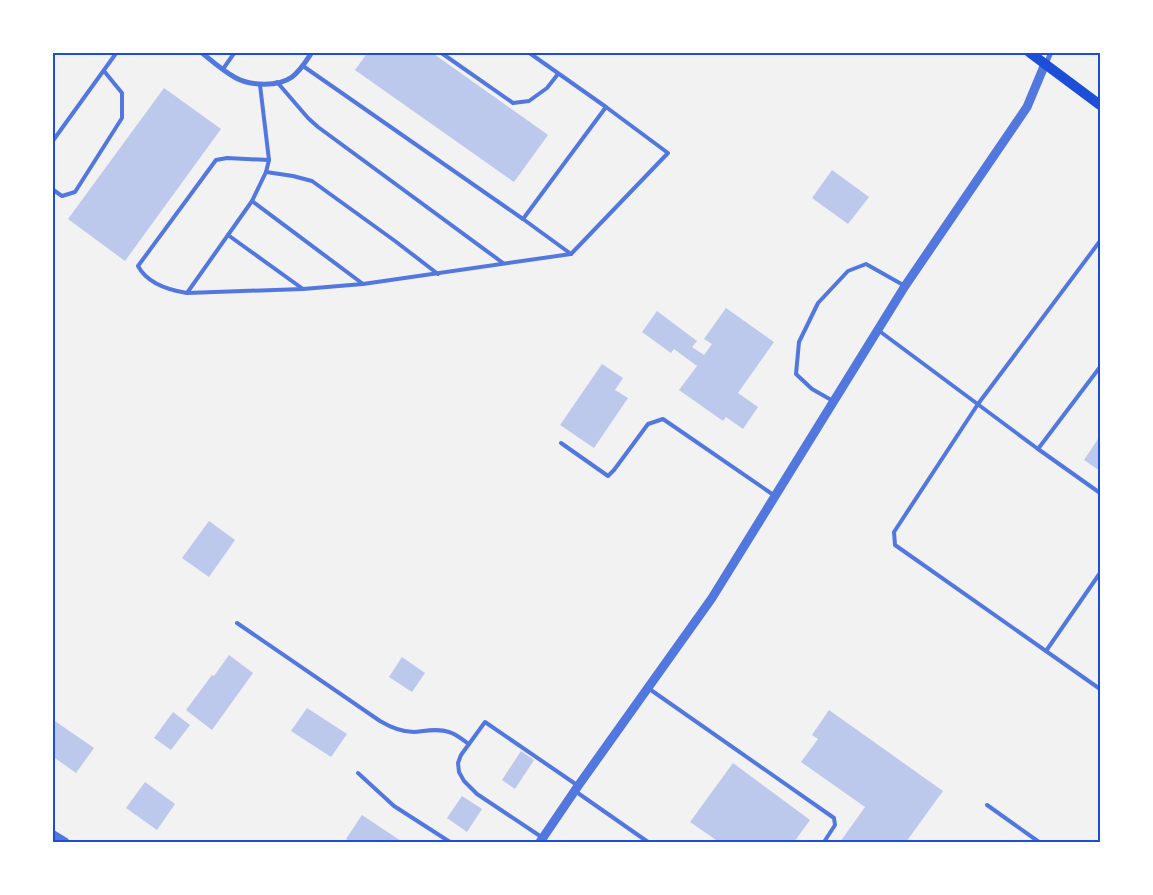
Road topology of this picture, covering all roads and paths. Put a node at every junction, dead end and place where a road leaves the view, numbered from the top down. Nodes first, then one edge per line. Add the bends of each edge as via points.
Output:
1 (117, 52) edge
2 (201, 52) edge
3 (235, 52) edge
4 (312, 52) edge
5 (440, 52) edge
6 (528, 52) edge
7 (1029, 52) edge
8 (1051, 52) edge
9 (1045, 64) junction
10 (303, 66) junction
11 (223, 69) junction
12 (104, 71) junction
13 (558, 74) junction
14 (275, 83) junction
15 (260, 85) junction
16 (1100, 105) edge
17 (606, 107) junction
18 (52, 142) edge
19 (269, 160) junction
20 (266, 172) junction
21 (52, 189) edge
22 (252, 201) junction
23 (524, 218) junction
24 (228, 235) junction
25 (1100, 241) edge
26 (571, 254) junction
27 (503, 263) junction
28 (438, 274) junction
29 (363, 284) junction
30 (905, 286) junction
31 (303, 289) junction
32 (186, 293) junction
33 (878, 330) junction
34 (1100, 367) edge
35 (834, 402) junction
36 (978, 404) junction
37 (561, 443) dead end
38 (1038, 449) junction
39 (1100, 492) edge
40 (775, 496) junction
41 (1100, 573) edge
42 (237, 623) dead end
43 (1046, 651) junction
44 (648, 688) junction
45 (1100, 689) edge
46 (469, 744) junction
47 (358, 773) dead end
48 (576, 788) junction
49 (987, 805) dead end
50 (52, 834) edge
51 (542, 840) edge
52 (64, 842) edge
53 (450, 842) edge
54 (648, 842) edge
55 (824, 842) edge
56 (1040, 842) edge

1 - 12 lane
2 - 11 street
3 - 11 lane
4 - 10 street
5 - 13 lane via 513,103 530,101
6 - 13 lane
7 - 9 main road
8 - 9 street
9 - 16 main road
9 - 30 street via 1027,107
10 - 14 street via 291,78
10 - 23 lane
11 - 15 street via 236,78
12 - 18 lane
12 - 21 lane via 122,93 122,118 75,192 62,196
13 - 17 lane
14 - 15 street
14 - 27 lane via 318,127
15 - 19 lane
17 - 23 lane
17 - 26 lane via 668,153
19 - 20 lane
19 - 32 lane via 216,160 138,266 155,282 170,290
20 - 22 lane
20 - 28 lane via 312,181
22 - 24 lane
22 - 29 lane
23 - 26 lane
24 - 31 lane
24 - 32 lane
25 - 36 lane
26 - 27 lane
27 - 28 lane
28 - 29 lane
29 - 31 lane
30 - 33 street
30 - 35 lane via 866,264 848,271 818,303 799,342 796,374 812,389
31 - 32 lane
33 - 35 street
33 - 36 lane
34 - 38 lane
35 - 40 street
36 - 38 lane
36 - 43 lane via 894,532 895,545
37 - 40 lane via 608,476 648,424 663,419
38 - 39 lane
40 - 44 street via 712,598
41 - 43 lane
42 - 46 lane via 391,727 411,732 446,731
43 - 45 lane
44 - 48 street
44 - 55 lane via 834,818 835,826
46 - 48 lane via 485,722
46 - 51 lane via 458,763 464,781 477,794
47 - 53 lane via 394,806
48 - 51 street
48 - 54 lane
49 - 56 lane
50 - 52 street

